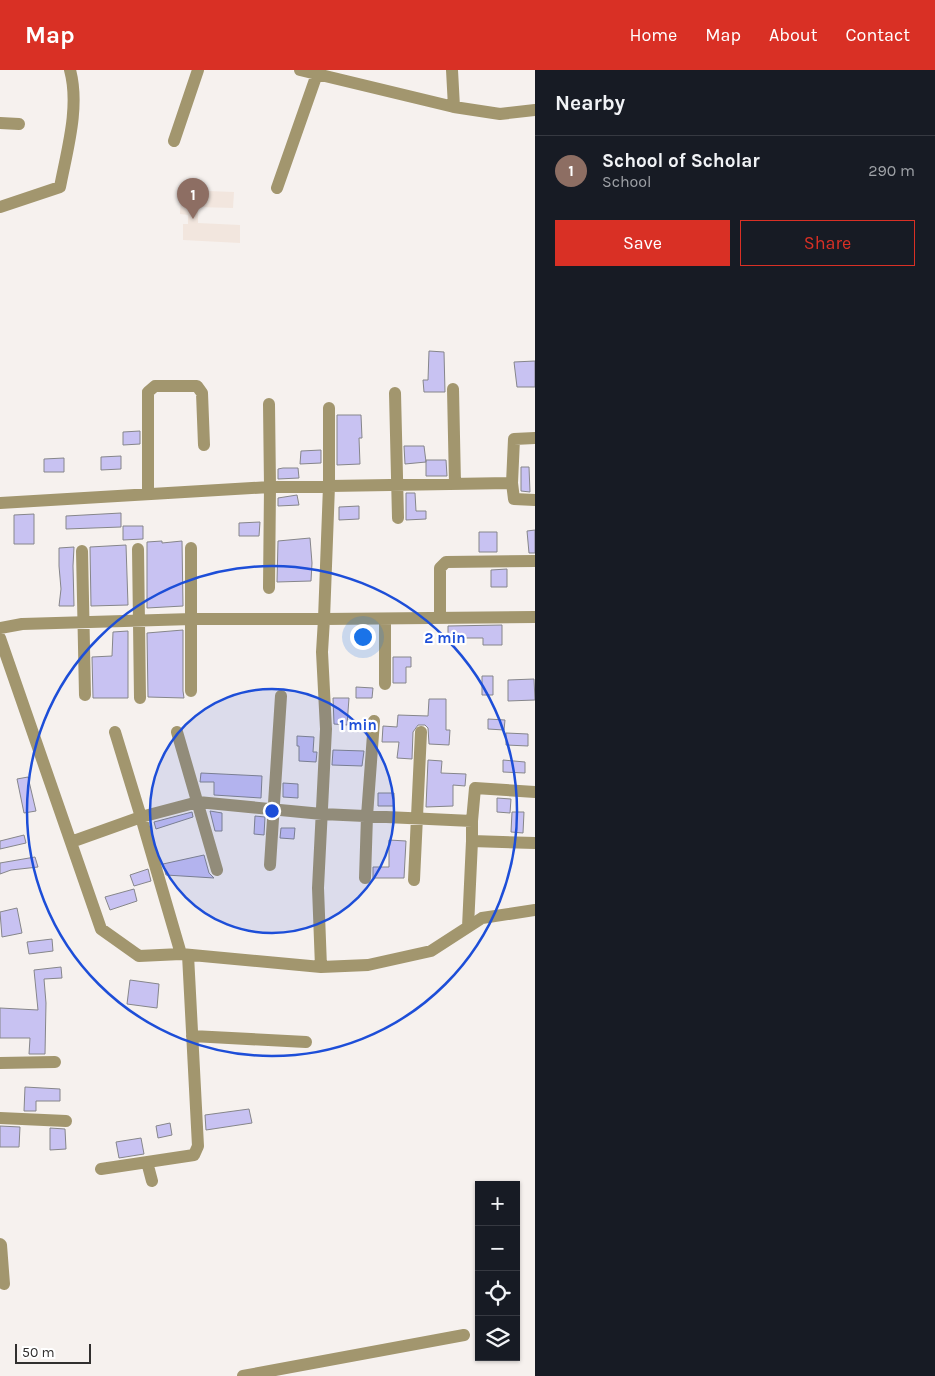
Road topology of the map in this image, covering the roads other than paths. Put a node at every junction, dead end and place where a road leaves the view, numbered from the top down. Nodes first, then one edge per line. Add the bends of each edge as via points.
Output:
1 (70, 70) edge
2 (198, 70) edge
3 (300, 70) edge
4 (452, 70) edge
5 (317, 74) junction
6 (454, 107) junction
7 (535, 110) edge
8 (0, 123) edge
9 (19, 124) dead end
10 (174, 141) dead end
11 (277, 188) dead end
12 (0, 208) edge
13 (453, 389) dead end
14 (395, 393) dead end
15 (269, 404) dead end
16 (329, 408) dead end
17 (535, 438) edge
18 (204, 445) dead end
19 (512, 482) junction
20 (455, 484) junction
21 (397, 485) junction
22 (329, 486) junction
23 (270, 487) junction
24 (148, 494) junction
25 (535, 500) edge
26 (0, 503) edge
27 (398, 518) dead end
28 (191, 548) dead end
29 (138, 549) dead end
30 (82, 551) dead end
31 (535, 561) edge
32 (269, 588) dead end
33 (440, 618) junction
34 (535, 618) edge
35 (192, 619) junction
36 (324, 619) junction
37 (385, 619) junction
38 (139, 620) junction
39 (84, 622) junction
40 (0, 628) edge
41 (0, 638) edge
42 (385, 684) dead end
43 (192, 692) dead end
44 (85, 695) dead end
45 (281, 696) dead end
46 (140, 698) dead end
47 (374, 721) dead end
48 (115, 732) dead end
49 (177, 732) dead end
50 (421, 732) dead end
51 (535, 792) edge
52 (198, 802) junction
53 (274, 809) junction
54 (322, 814) junction
55 (367, 816) junction
56 (141, 817) junction
57 (416, 818) junction
58 (472, 821) junction
59 (472, 841) junction
60 (71, 842) junction
61 (535, 843) edge
62 (270, 866) dead end
63 (217, 870) dead end
64 (365, 878) dead end
65 (414, 880) dead end
66 (535, 910) edge
67 (468, 927) junction
68 (184, 954) junction
69 (321, 967) junction
70 (192, 1036) junction
71 (306, 1042) dead end
72 (55, 1062) dead end
73 (0, 1063) edge
74 (0, 1118) edge
75 (66, 1121) dead end
76 (147, 1162) junction
77 (101, 1169) dead end
78 (152, 1181) dead end
79 (0, 1244) edge
80 (4, 1284) dead end
81 (464, 1335) dead end
82 (244, 1376) edge

1 - 12 street via 73,81 72,121 60,187
2 - 10 street
3 - 5 street
4 - 6 street
5 - 6 street
5 - 11 street
6 - 7 street via 500,114
8 - 9 street
13 - 20 street
14 - 21 street
15 - 23 street
16 - 22 street
17 - 19 street via 514,439
18 - 24 street via 202,393 197,386 154,386 148,392
19 - 20 street
19 - 25 street via 514,499
20 - 21 street
21 - 22 street
21 - 27 street
22 - 23 street
22 - 36 street
23 - 24 street
23 - 32 street
24 - 26 street
28 - 35 street
29 - 38 street
30 - 39 street
31 - 33 street via 446,562 440,568
33 - 34 street
33 - 37 street
35 - 36 street
35 - 38 street
35 - 43 street
36 - 37 street
36 - 54 street via 322,652 326,729
37 - 42 street
38 - 39 street
38 - 46 street
39 - 40 street
39 - 44 street
41 - 60 street
45 - 53 street
47 - 55 street
48 - 56 street
49 - 52 street
50 - 57 street
51 - 58 street via 475,788
52 - 53 street
52 - 56 street
52 - 63 street
53 - 54 street
53 - 62 street
54 - 55 street
54 - 69 street via 318,888
55 - 57 street
55 - 64 street
56 - 60 street
56 - 68 street
57 - 58 street
57 - 65 street
58 - 59 street
59 - 61 street
59 - 67 street
60 - 68 street via 101,929 139,956
66 - 67 street via 482,918
67 - 69 street via 431,951 368,965
68 - 69 street
68 - 70 street
70 - 71 street
70 - 76 street via 198,1146 194,1155
72 - 73 street
74 - 75 street
76 - 77 street
76 - 78 street
79 - 80 street
81 - 82 street

